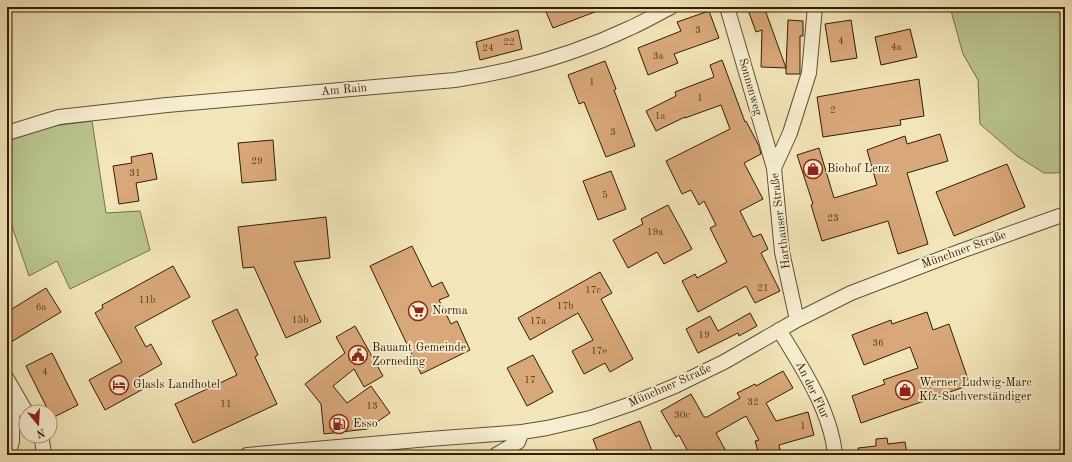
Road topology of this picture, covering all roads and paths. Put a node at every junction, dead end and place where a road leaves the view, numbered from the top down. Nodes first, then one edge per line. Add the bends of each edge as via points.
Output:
1 (671, 7) edge
2 (727, 7) edge
3 (815, 7) edge
4 (7, 133) edge
5 (774, 168) junction
6 (1065, 214) edge
7 (797, 320) junction
8 (779, 330) junction
9 (10, 384) edge
10 (21, 404) edge
11 (522, 432) junction
12 (43, 444) edge
13 (8, 455) edge
14 (44, 455) edge
15 (247, 455) edge
16 (496, 455) edge
17 (834, 455) edge

1 - 4 street, Am Rain via 582,48 492,74 454,80 59,116
2 - 5 street, Sonnenweg
3 - 5 street, Harthauser Straße via 809,73 790,133
5 - 7 street, Harthauser Straße via 782,252
6 - 7 street, Münchner Straße via 851,293
7 - 8 street, Münchner Straße
8 - 11 street, Münchner Straße via 724,362 649,397 590,418
8 - 17 street, An der Flur via 801,366 828,422 834,442
9 - 10 street
9 - 13 street via 12,441
11 - 15 street, Münchner Straße
11 - 16 street via 518,442
12 - 14 street

